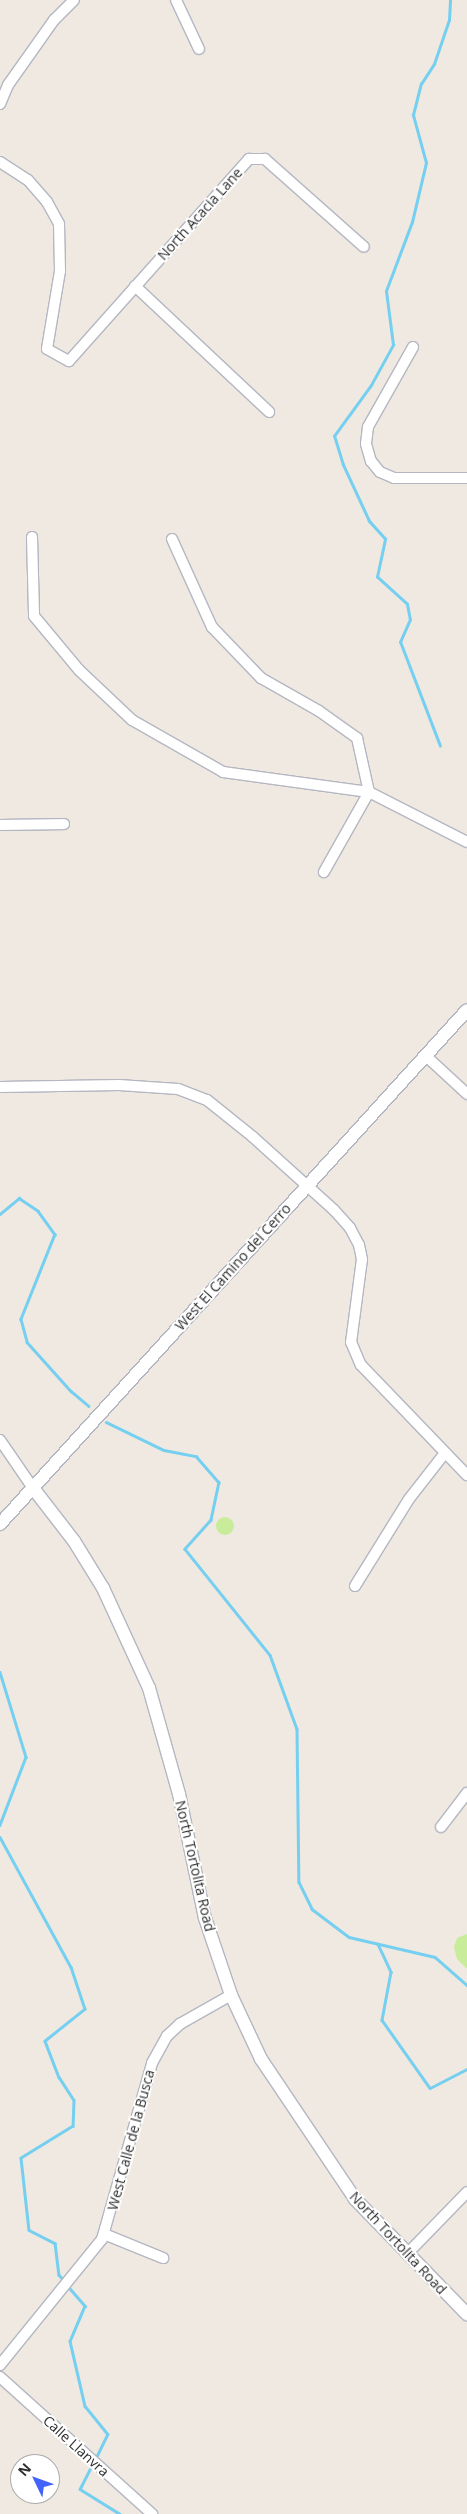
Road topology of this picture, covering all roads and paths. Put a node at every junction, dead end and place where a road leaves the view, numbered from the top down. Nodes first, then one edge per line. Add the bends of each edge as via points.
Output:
1 (74, 0) edge
2 (176, 0) edge
3 (199, 49) dead end
4 (0, 104) edge
5 (0, 162) edge
6 (364, 246) dead end
7 (135, 286) junction
8 (413, 347) dead end
9 (270, 412) dead end
10 (467, 478) edge
11 (32, 537) dead end
12 (172, 539) dead end
13 (369, 792) junction
14 (64, 824) dead end
15 (0, 825) edge
16 (467, 842) edge
17 (324, 872) dead end
18 (467, 1010) edge
19 (426, 1056) junction
20 (0, 1087) edge
21 (467, 1094) edge
22 (307, 1186) junction
23 (0, 1440) edge
24 (445, 1453) junction
25 (467, 1475) edge
26 (33, 1488) junction
27 (0, 1524) edge
28 (355, 1586) dead end
29 (467, 1792) edge
30 (441, 1827) dead end
31 (231, 1995) junction
32 (467, 2192) edge
33 (104, 2234) junction
34 (407, 2254) junction
35 (163, 2258) dead end
36 (467, 2314) edge
37 (0, 2365) edge
38 (0, 2377) edge
39 (152, 2514) edge

1 - 4 street via 54,20 8,85
2 - 3 street
5 - 7 street, North Acacia Lane via 28,180 47,202 59,224 60,271 47,349 69,362
6 - 7 street, North Acacia Lane via 260,157 249,159
7 - 9 street
8 - 10 street via 368,427 366,444 371,461 380,472 394,478
11 - 13 street via 34,616 80,672 132,720 223,772
12 - 13 street via 212,627 261,678 319,711 357,738
13 - 16 street
13 - 17 street
14 - 15 street
18 - 19 street, West El Camino del Cerro
19 - 21 street
19 - 22 street, West El Camino del Cerro
20 - 22 street via 160,1086 191,1093 230,1118
22 - 24 street via 334,1210 359,1245 360,1285 351,1342 361,1365
22 - 26 street, West El Camino del Cerro
23 - 26 street, North Tortolita Road
24 - 25 street
24 - 28 street via 409,1499
26 - 27 street, West El Camino del Cerro
26 - 31 street, North Tortolita Road via 74,1541 103,1588 149,1688 179,1794 205,1918
29 - 30 street
31 - 33 street, West Calle de la Busca via 180,2024 167,2036 158,2052 147,2079
31 - 34 street, North Tortolita Road via 261,2059 295,2113 354,2199
32 - 34 street
33 - 35 street
33 - 37 street, West Calle de la Busca
34 - 36 street, North Tortolita Road
38 - 39 street, Calle Llanvra

